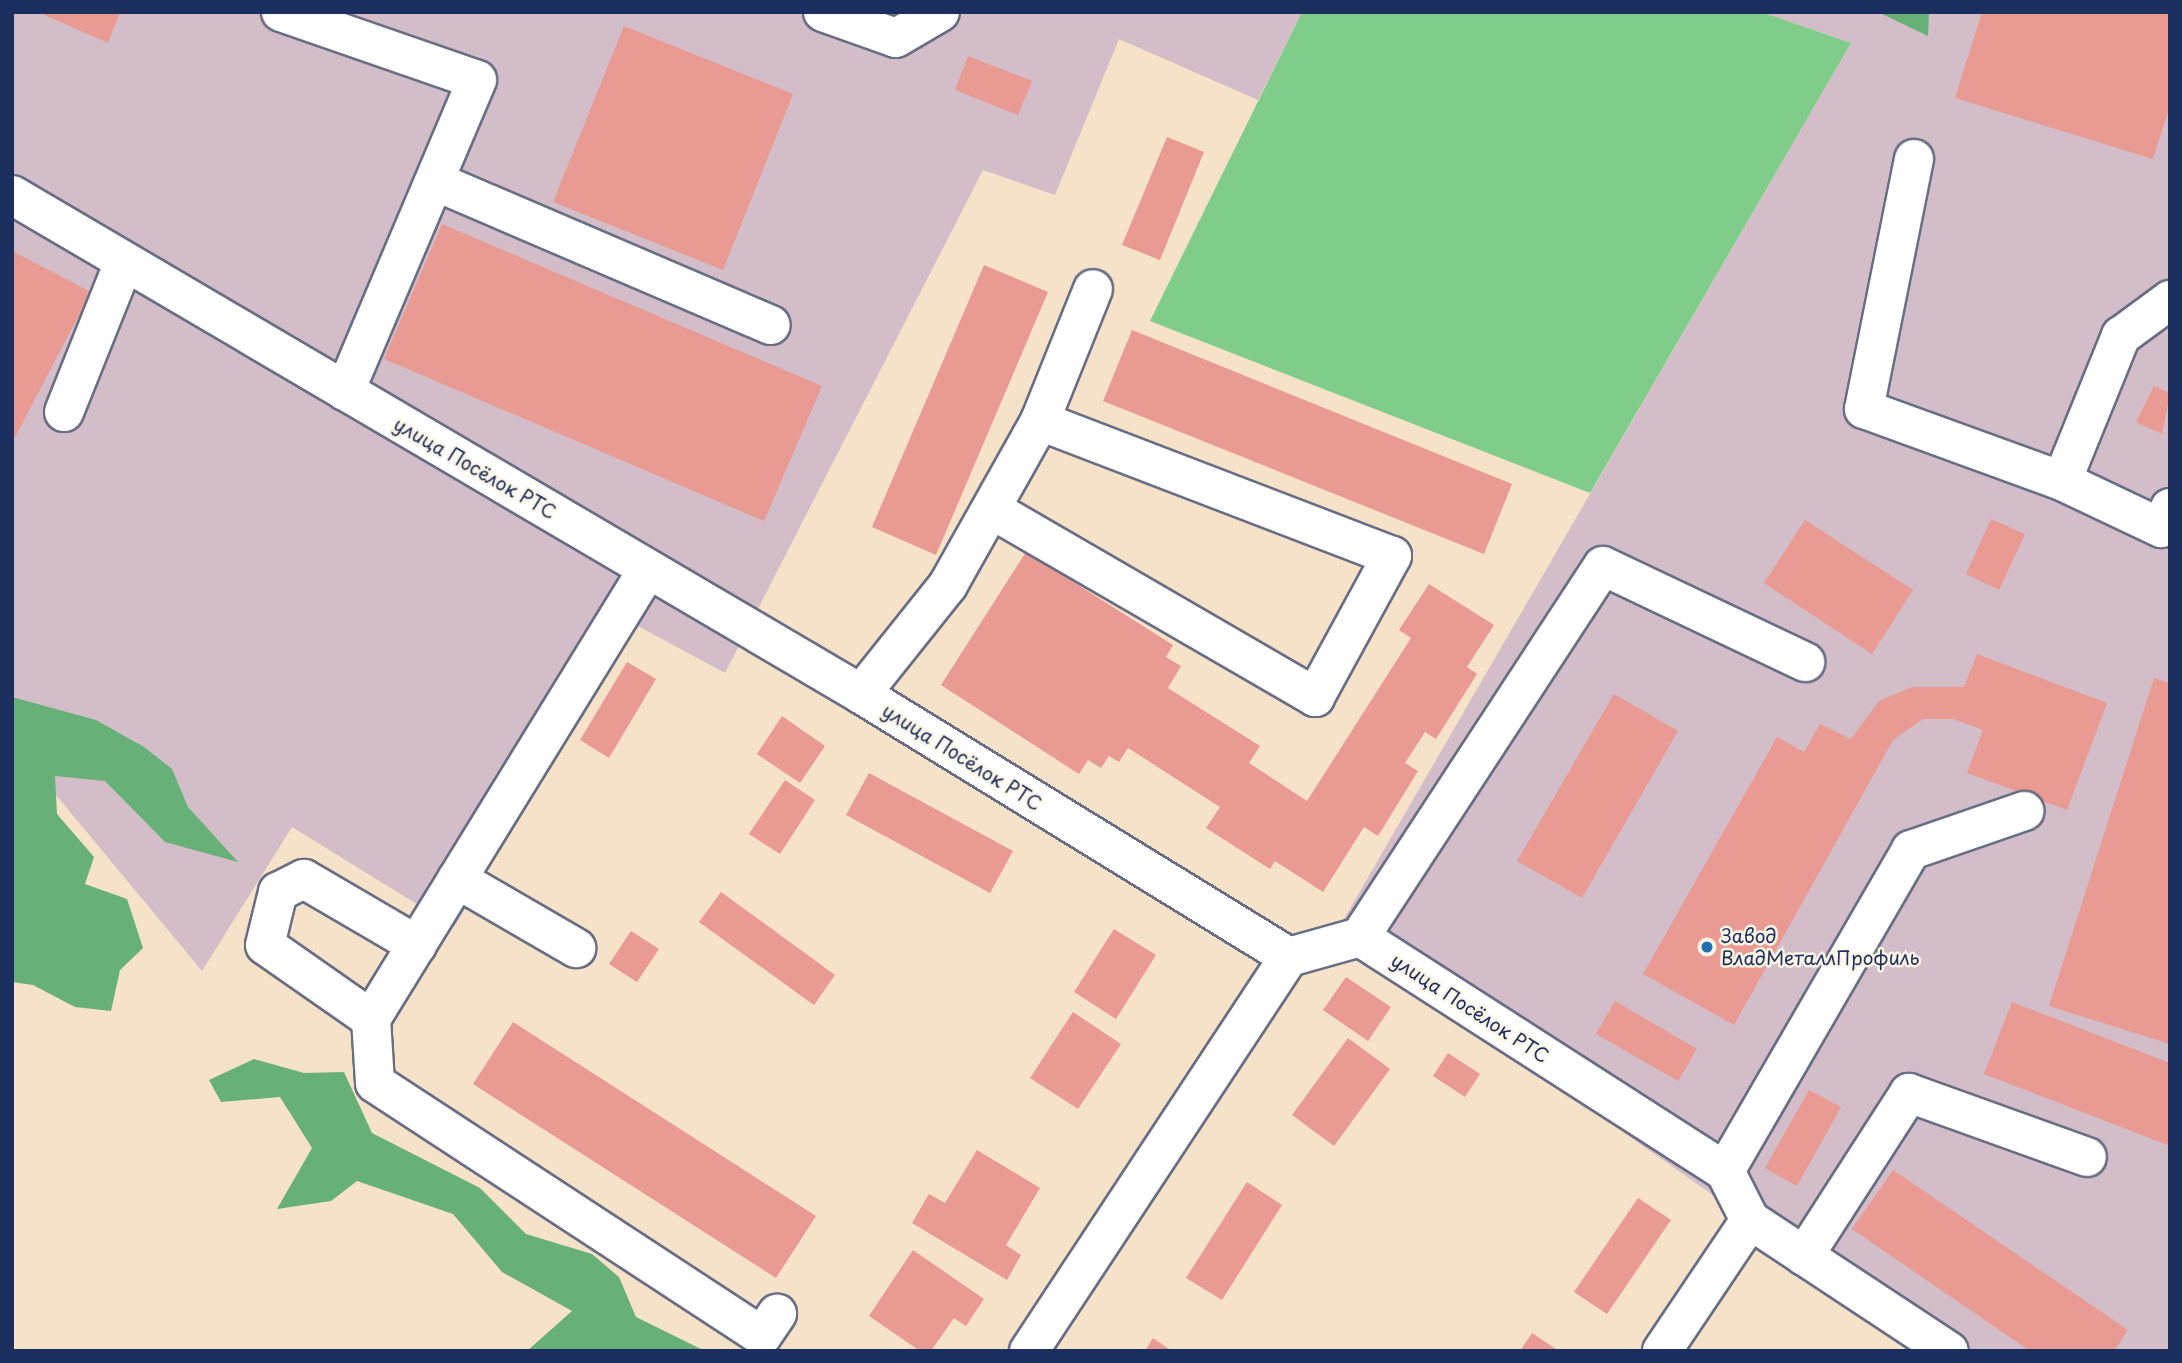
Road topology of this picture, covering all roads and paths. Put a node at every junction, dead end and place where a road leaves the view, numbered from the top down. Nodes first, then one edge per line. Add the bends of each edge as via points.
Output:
1 (281, 12) edge
2 (823, 12) edge
3 (940, 12) edge
4 (1914, 159) dead end
5 (437, 183) junction
6 (12, 195) edge
7 (124, 262) junction
8 (1093, 289) dead end
9 (2170, 300) edge
10 (2170, 323) edge
11 (771, 325) dead end
12 (2121, 336) junction
13 (345, 391) junction
14 (64, 412) dead end
15 (1040, 421) junction
16 (2062, 481) junction
17 (2170, 508) edge
18 (991, 509) junction
19 (648, 569) junction
20 (1805, 662) dead end
21 (861, 694) junction
22 (2024, 811) dead end
23 (457, 879) junction
24 (1360, 937) junction
25 (417, 945) junction
26 (576, 948) dead end
27 (1289, 957) junction
28 (371, 1019) junction
29 (2087, 1157) dead end
30 (1725, 1171) junction
31 (1751, 1220) junction
32 (1804, 1256) junction
33 (777, 1314) dead end
34 (1029, 1351) edge
35 (1662, 1351) edge
36 (1949, 1351) edge

1 - 5 street via 477,80
2 - 3 street via 896,38
4 - 16 street via 1864,409
5 - 11 street
5 - 13 street
6 - 7 street, улица Посёлок РТС
7 - 13 street, улица Посёлок РТС
7 - 14 street
8 - 15 street
9 - 12 street
10 - 12 street
12 - 16 street
13 - 19 street, улица Посёлок РТС
15 - 18 street
15 - 18 street via 1392,556 1315,697
16 - 17 street via 2161,528
18 - 21 street via 948,585
19 - 21 street, улица Посёлок РТС
19 - 23 street
20 - 24 street via 1603,566
21 - 27 street, улица Посёлок РТС
22 - 30 street via 1911,850
23 - 25 street
23 - 26 street
24 - 27 street
24 - 30 street, улица Посёлок РТС
25 - 28 street
25 - 28 street via 304,879 278,892 265,945
27 - 34 street
28 - 33 street via 375,1083 762,1336
29 - 32 street via 1909,1093
30 - 31 street, улица Посёлок РТС
31 - 32 street
31 - 35 street
32 - 36 street

